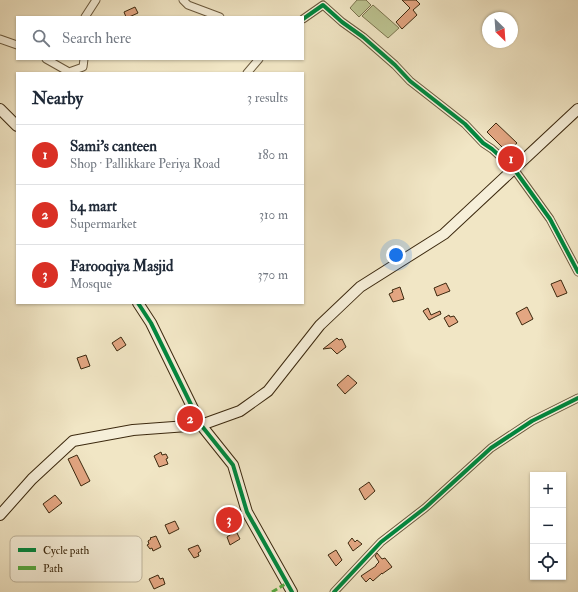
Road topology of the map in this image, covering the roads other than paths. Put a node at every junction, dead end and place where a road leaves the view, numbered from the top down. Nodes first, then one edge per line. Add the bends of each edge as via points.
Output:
1 (96, 0) edge
2 (183, 0) edge
3 (324, 2) edge
4 (86, 16) edge
5 (217, 16) edge
6 (304, 18) edge
7 (0, 39) edge
8 (16, 45) edge
9 (48, 60) edge
10 (84, 60) edge
11 (258, 60) edge
12 (69, 72) edge
13 (69, 72) edge
14 (248, 72) edge
15 (0, 109) edge
16 (578, 109) edge
17 (16, 125) edge
18 (514, 170) junction
19 (578, 272) edge
20 (139, 304) edge
21 (578, 398) edge
22 (201, 425) junction
23 (0, 515) edge
24 (292, 592) edge
25 (334, 592) edge

1 - 4 street
2 - 5 street via 188,5
3 - 6 street
3 - 18 street via 342,22 363,37 410,81 465,124
7 - 8 street
9 - 12 street
10 - 13 street via 83,68
11 - 14 street
15 - 17 main road
16 - 18 main road
18 - 19 street via 550,219
18 - 22 main road via 444,234 360,287 320,325 268,392 240,411
20 - 22 main road via 151,323
21 - 25 street via 532,421 491,448 425,508 381,542
22 - 23 main road via 133,430 73,441 32,479
22 - 24 main road via 233,465 247,512

